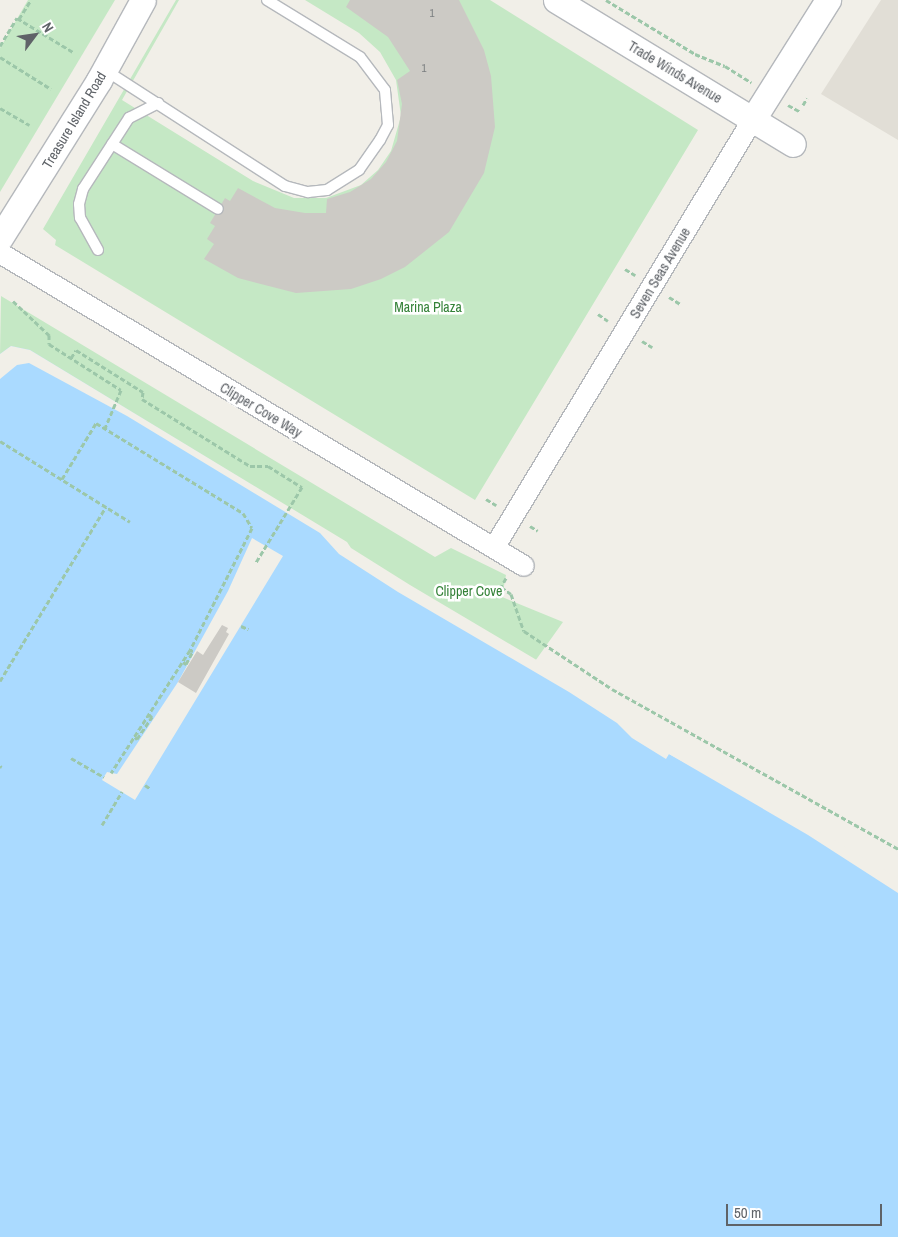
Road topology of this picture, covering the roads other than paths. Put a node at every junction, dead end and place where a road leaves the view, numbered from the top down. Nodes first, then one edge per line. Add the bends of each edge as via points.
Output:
1 (143, 0) edge
2 (267, 0) edge
3 (556, 0) edge
4 (828, 0) edge
5 (105, 70) junction
6 (158, 103) junction
7 (753, 119) junction
8 (112, 144) junction
9 (794, 144) dead end
10 (218, 209) dead end
11 (0, 238) edge
12 (98, 250) dead end
13 (0, 253) edge
14 (494, 548) junction
15 (516, 571) road end

1 - 5 street, Treasure Island Road
2 - 6 lane via 360,57 385,90 388,125 359,170 327,190 308,192 285,186
3 - 7 street, Trade Winds Avenue
4 - 7 street, Seven Seas Avenue
5 - 6 lane
5 - 11 street, Treasure Island Road
6 - 8 lane via 129,118
7 - 9 street, Trade Winds Avenue
7 - 14 street, Seven Seas Avenue
8 - 10 lane
8 - 12 lane via 83,189 79,204 86,234
13 - 14 street, Clipper Cove Way
14 - 15 street, Clipper Cove Way

